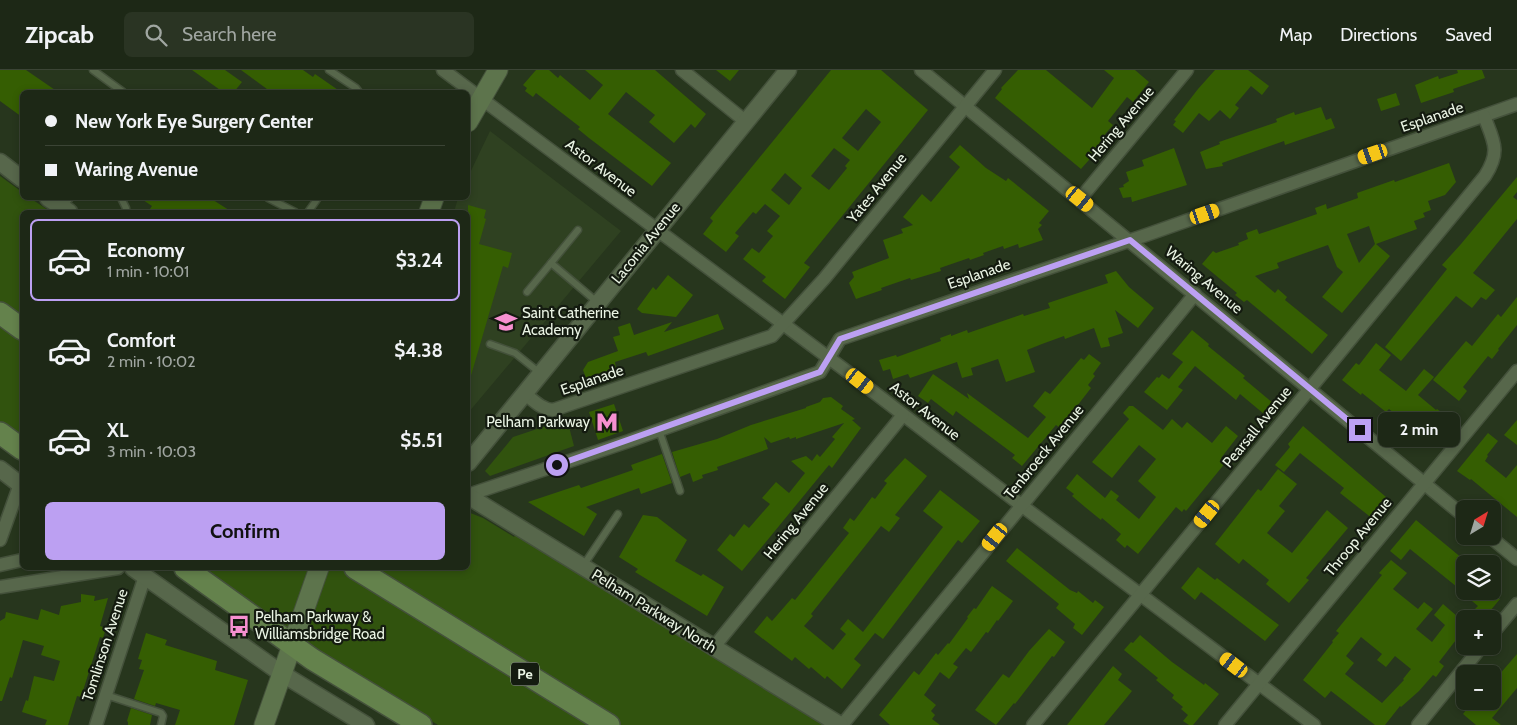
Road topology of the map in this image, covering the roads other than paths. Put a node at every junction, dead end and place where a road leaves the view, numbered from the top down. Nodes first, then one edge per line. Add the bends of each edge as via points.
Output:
1 (93, 70) edge
2 (329, 70) edge
3 (443, 70) edge
4 (498, 70) edge
5 (682, 70) edge
6 (788, 70) edge
7 (922, 70) edge
8 (995, 70) edge
9 (1187, 70) edge
10 (120, 90) edge
11 (358, 90) edge
12 (469, 90) edge
13 (470, 90) edge
14 (480, 98) junction
15 (1517, 104) edge
16 (965, 106) junction
17 (1484, 116) junction
18 (470, 118) edge
19 (746, 121) junction
20 (0, 162) edge
21 (20, 177) edge
22 (1080, 199) junction
23 (53, 200) edge
24 (272, 200) edge
25 (67, 206) edge
26 (291, 210) edge
27 (578, 230) dead end
28 (656, 230) junction
29 (1130, 240) junction
30 (551, 263) junction
31 (527, 292) dead end
32 (1195, 294) junction
33 (598, 303) junction
34 (783, 324) junction
35 (490, 344) dead end
36 (828, 357) junction
37 (1517, 371) edge
38 (540, 373) junction
39 (1309, 389) junction
40 (524, 393) junction
41 (903, 415) junction
42 (660, 430) junction
43 (0, 433) edge
44 (20, 448) edge
45 (470, 460) edge
46 (0, 469) edge
47 (1424, 483) junction
48 (20, 484) edge
49 (20, 488) edge
50 (680, 492) dead end
51 (470, 495) edge
52 (470, 497) edge
53 (1022, 505) junction
54 (1456, 510) edge
55 (618, 514) dead end
56 (0, 540) edge
57 (1500, 545) edge
58 (1517, 559) edge
59 (20, 560) edge
60 (0, 565) edge
61 (583, 567) junction
62 (106, 570) edge
63 (189, 570) edge
64 (318, 570) edge
65 (357, 570) edge
66 (139, 572) edge
67 (0, 587) edge
68 (1140, 594) junction
69 (1517, 604) edge
70 (1501, 623) edge
71 (292, 643) junction
72 (713, 648) junction
73 (1475, 655) edge
74 (281, 673) junction
75 (1259, 684) junction
76 (106, 695) junction
77 (96, 725) edge
78 (161, 725) edge
79 (264, 725) edge
80 (366, 725) edge
81 (422, 725) edge
82 (609, 725) edge
83 (841, 725) edge
84 (1033, 725) edge
85 (1225, 725) edge
86 (1314, 725) edge
87 (1418, 725) edge

1 - 10 lane
2 - 11 lane
3 - 12 street, Astor Avenue
4 - 14 main road
5 - 19 street
6 - 19 street, Laconia Avenue
7 - 16 street, Waring Avenue
8 - 16 street, Yates Avenue
9 - 22 street, Hering Avenue
13 - 14 street, Astor Avenue
14 - 18 main road
14 - 28 street, Astor Avenue
15 - 17 street, Esplanade
16 - 22 street, Waring Avenue
16 - 34 street, Yates Avenue via 824,279
17 - 29 street, Esplanade
17 - 39 street, Pearsall Avenue via 1496,151 1485,176
19 - 28 street, Laconia Avenue
20 - 21 street
22 - 29 street, Waring Avenue
23 - 25 street
24 - 26 lane
27 - 30 lane
28 - 33 street, Laconia Avenue
28 - 34 street, Astor Avenue
29 - 32 street, Waring Avenue
29 - 36 street, Esplanade via 840,339
30 - 31 lane
30 - 33 lane
32 - 39 street, Waring Avenue
32 - 53 street, Tenbroeck Avenue
33 - 38 street, Laconia Avenue
34 - 36 street, Astor Avenue
34 - 40 street, Esplanade via 772,336 553,410 539,405
35 - 38 lane via 514,353
36 - 41 street, Astor Avenue
36 - 42 street, Esplanade via 820,372
37 - 47 street, Throop Avenue
38 - 40 street, Laconia Avenue
39 - 47 street, Waring Avenue
39 - 68 street, Pearsall Avenue
40 - 45 street, Laconia Avenue
41 - 53 street, Astor Avenue
41 - 72 street, Hering Avenue
42 - 50 lane
42 - 51 street, Esplanade
43 - 44 main road
46 - 48 street
47 - 54 street, Waring Avenue
47 - 75 street, Throop Avenue
49 - 56 street
52 - 61 street, Pelham Parkway North
53 - 68 street, Astor Avenue
53 - 83 street, Tenbroeck Avenue
55 - 61 lane
57 - 58 street
59 - 60 street
61 - 72 street, Pelham Parkway North
62 - 67 street
63 - 71 main road
64 - 71 main road
65 - 82 main road, Pe
66 - 74 street
66 - 76 street, Tomlinson Avenue
68 - 75 street, Astor Avenue
68 - 84 street, Pearsall Avenue
69 - 70 street
71 - 74 main road
71 - 81 main road
72 - 83 street, Pelham Parkway North
73 - 87 street
74 - 79 main road
74 - 80 street
75 - 85 street, Throop Avenue
75 - 86 street, Astor Avenue
76 - 77 street, Tomlinson Avenue
76 - 78 lane via 161,713

